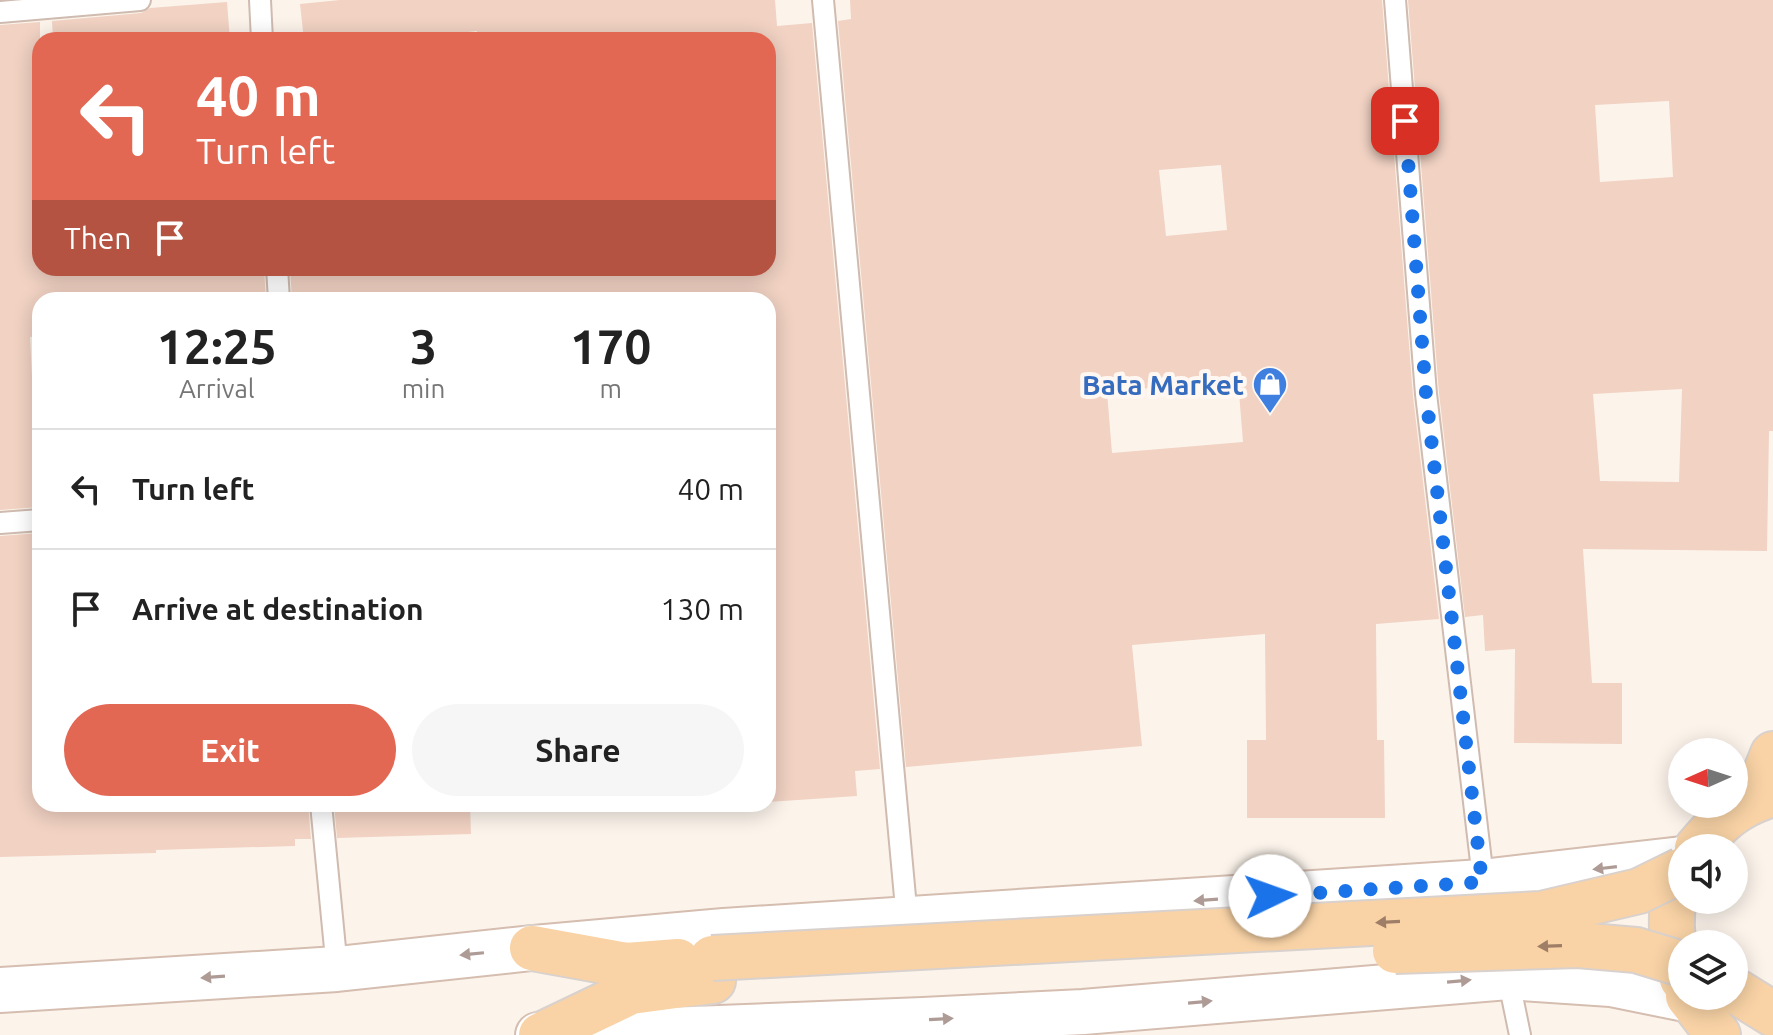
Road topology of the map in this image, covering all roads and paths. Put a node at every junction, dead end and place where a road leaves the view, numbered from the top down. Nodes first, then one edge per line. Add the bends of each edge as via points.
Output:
1 (140, 0) edge
2 (260, 0) edge
3 (823, 0) edge
4 (1395, 0) edge
5 (0, 12) edge
6 (262, 32) edge
7 (32, 521) edge
8 (0, 523) edge
9 (1773, 754) edge
10 (1767, 801) edge
11 (322, 812) edge
12 (1708, 834) edge
13 (1738, 834) edge
14 (1668, 861) edge
15 (1668, 878) edge
16 (1482, 882) junction
17 (907, 919) junction
18 (532, 948) junction
19 (337, 969) junction
20 (712, 970) junction
21 (1508, 977) junction
22 (1668, 978) edge
23 (0, 990) edge
24 (1668, 998) edge
25 (1748, 999) edge
26 (1773, 1014) edge
27 (1084, 1024) edge
28 (527, 1035) edge
29 (541, 1035) edge
30 (1520, 1035) edge

1 - 5 lane
2 - 6 lane
3 - 17 lane
4 - 16 lane via 1426,394
7 - 8 lane
9 - 10 main road
10 - 12 main road via 1717,823
10 - 13 main road
11 - 19 lane
14 -> 16 main road
15 -> 20 main road, bridge via 1639,891 1541,914
16 -> 17 main road
16 - 21 lane
17 - 18 main road
18 -> 19 main road
18 - 20 main road via 626,965
19 -> 23 main road
22 -> 20 main road, bridge via 1636,950 1578,945
20 - 29 main road via 631,992
21 - 24 main road via 1611,984
27 -> 21 main road
21 - 30 lane
25 - 26 main road
29 -> 27 main road via 923,1020
28 - 29 main road

